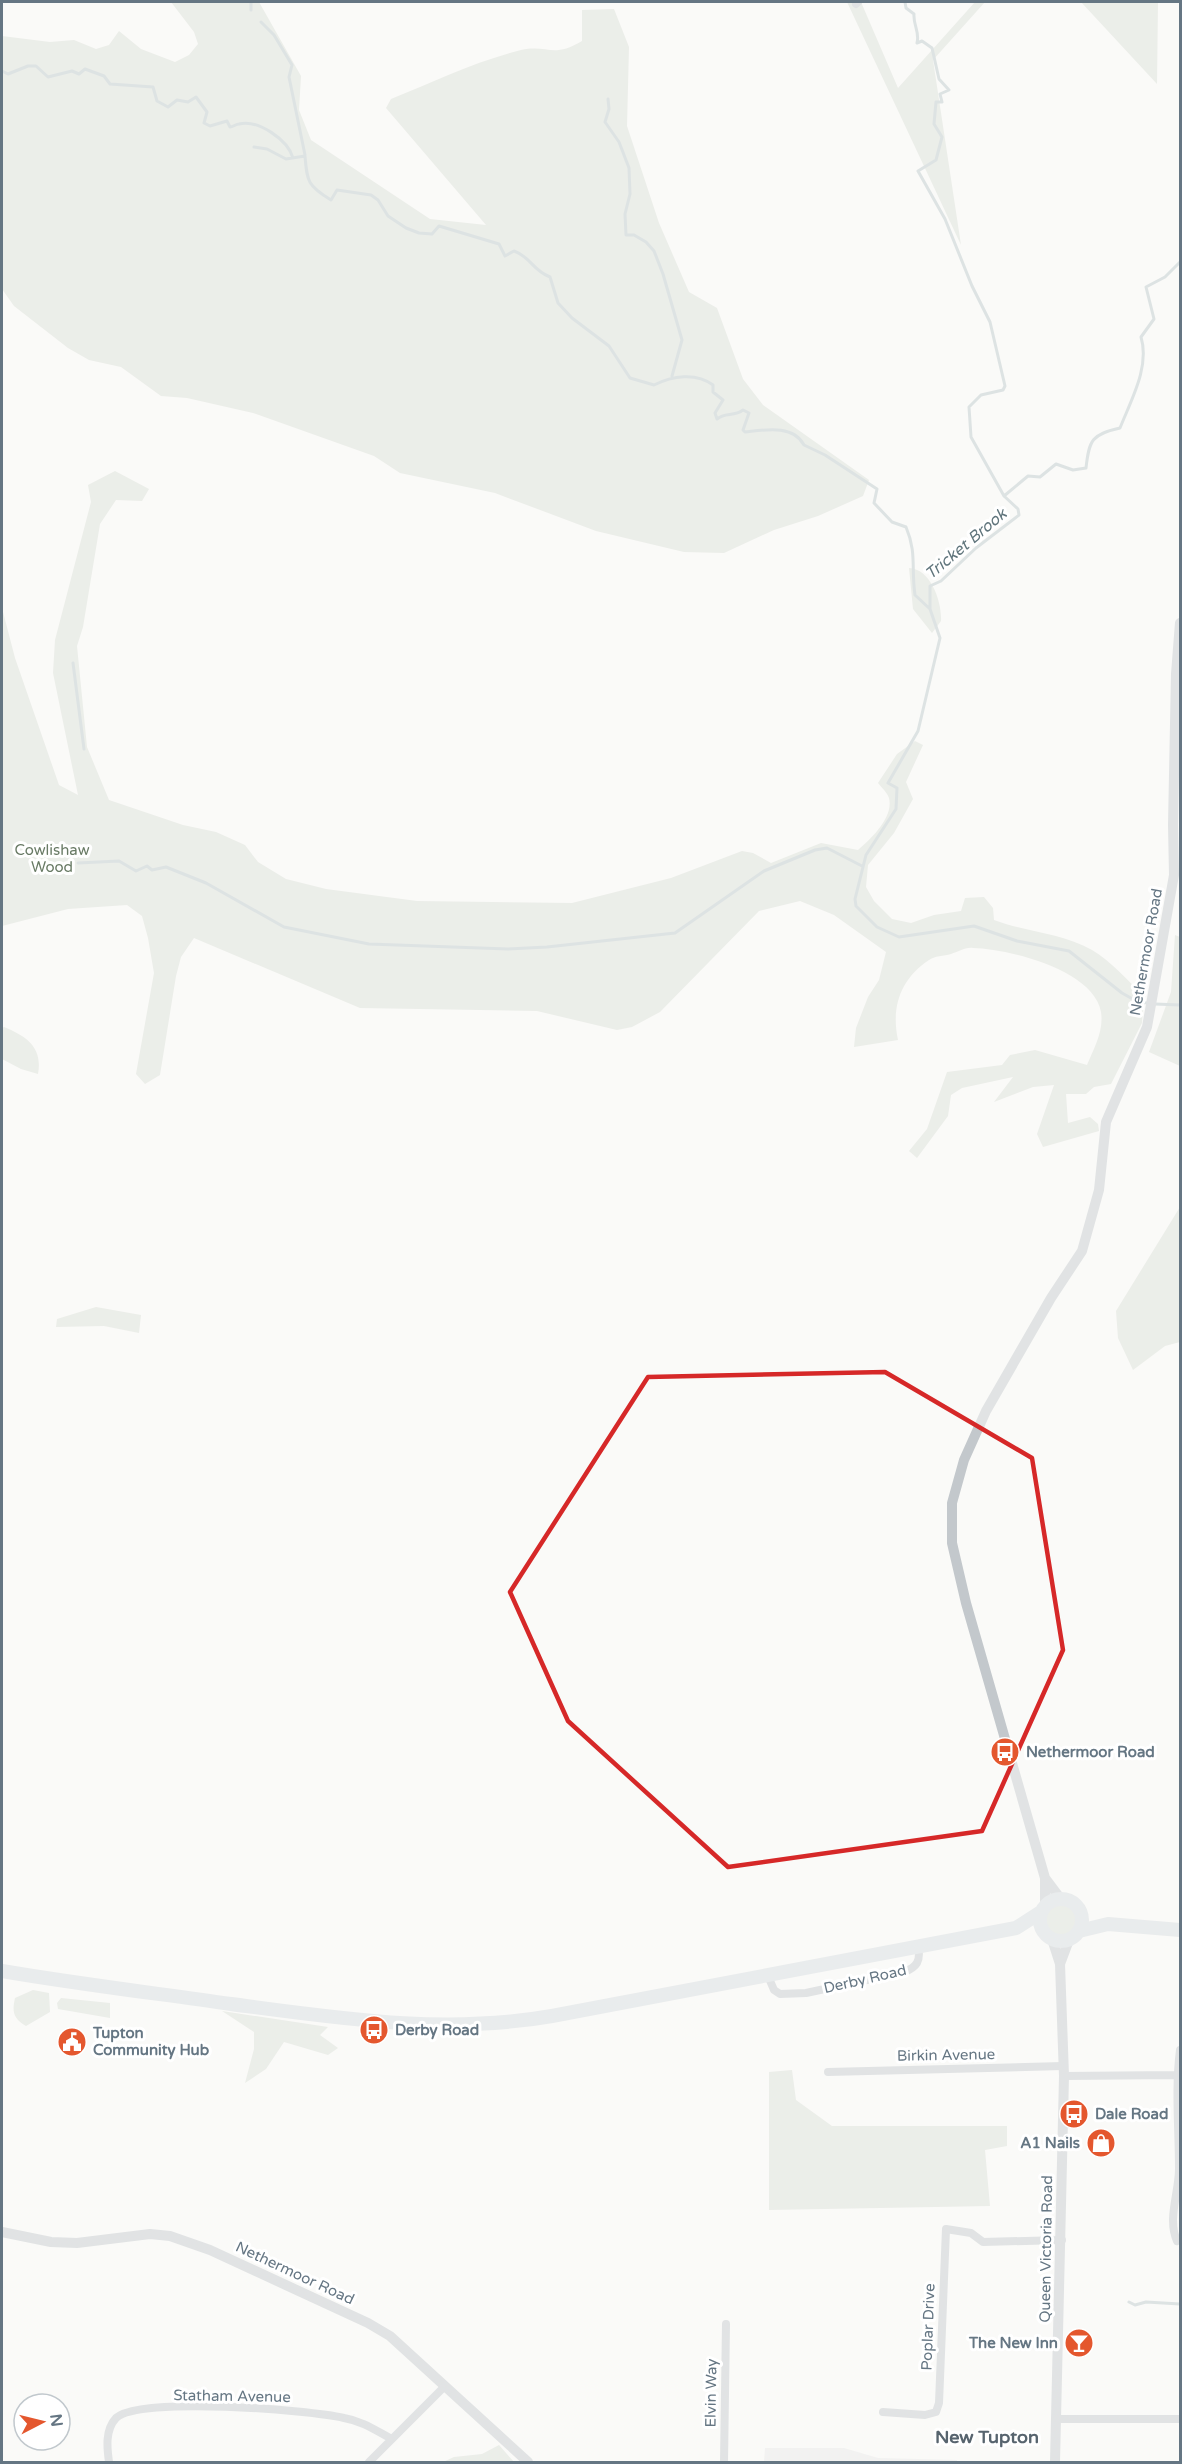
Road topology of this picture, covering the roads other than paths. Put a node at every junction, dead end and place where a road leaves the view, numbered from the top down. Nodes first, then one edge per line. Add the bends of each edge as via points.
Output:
1 (1180, 622) edge
2 (1045, 1878) junction
3 (1060, 1898) junction
4 (1043, 1909) junction
5 (1080, 1910) junction
6 (1108, 1924) junction
7 (1016, 1928) junction
8 (1180, 1930) edge
9 (1074, 1935) junction
10 (1048, 1936) junction
11 (918, 1947) junction
12 (1060, 1964) junction
13 (2, 1971) edge
14 (768, 1976) junction
15 (1180, 2050) edge
16 (1064, 2071) junction
17 (828, 2072) dead end
18 (1177, 2075) junction
19 (2, 2232) edge
20 (1062, 2240) junction
21 (1177, 2241) dead end
22 (726, 2324) dead end
23 (445, 2386) junction
24 (883, 2412) dead end
25 (1057, 2419) junction
26 (1180, 2419) edge
27 (390, 2438) junction
28 (109, 2463) edge
29 (369, 2463) edge
30 (528, 2463) edge
31 (724, 2463) edge
32 (1055, 2463) edge

1 - 2 street, Nethermoor Road via 1174,875 1147,1028 1106,1122 1099,1190 1082,1251 986,1410 964,1460 952,1503 952,1543 966,1604
2 - 3 street, Nethermoor Road
2 - 4 street, Nethermoor Road
3 - 4 highway
3 - 5 highway
4 - 7 highway
4 - 10 highway via 1040,1923
5 - 6 highway
5 - 9 highway via 1082,1917
6 - 8 highway
6 - 9 highway
7 - 10 highway
7 - 11 highway, Derby Road
9 - 10 highway
9 - 12 street, Queen Victoria Road
10 - 12 street, Queen Victoria Road
11 - 14 highway, Derby Road
11 - 14 street, Derby Road via 919,1962 914,1968 806,1993 780,1994
12 - 16 street, Queen Victoria Road
13 - 14 highway, Derby Road via 374,2022 442,2026 514,2023
15 - 18 street
16 - 17 street, Birkin Avenue
16 - 18 street
16 - 20 street, Queen Victoria Road
18 - 21 street via 1179,2172 1172,2230
19 - 23 street, Nethermoor Road via 51,2242 150,2234 186,2241 368,2323 390,2337
20 - 24 street, Poplar Drive via 983,2242 971,2233 946,2229 936,2412
20 - 25 street, Queen Victoria Road
22 - 31 street, Elvin Way
23 - 27 street
23 - 30 street, Nethermoor Road
25 - 26 street
25 - 32 street, Queen Victoria Road
27 - 28 street, Statham Avenue via 360,2422 304,2412 217,2407 136,2409 116,2419 109,2430
27 - 29 street

